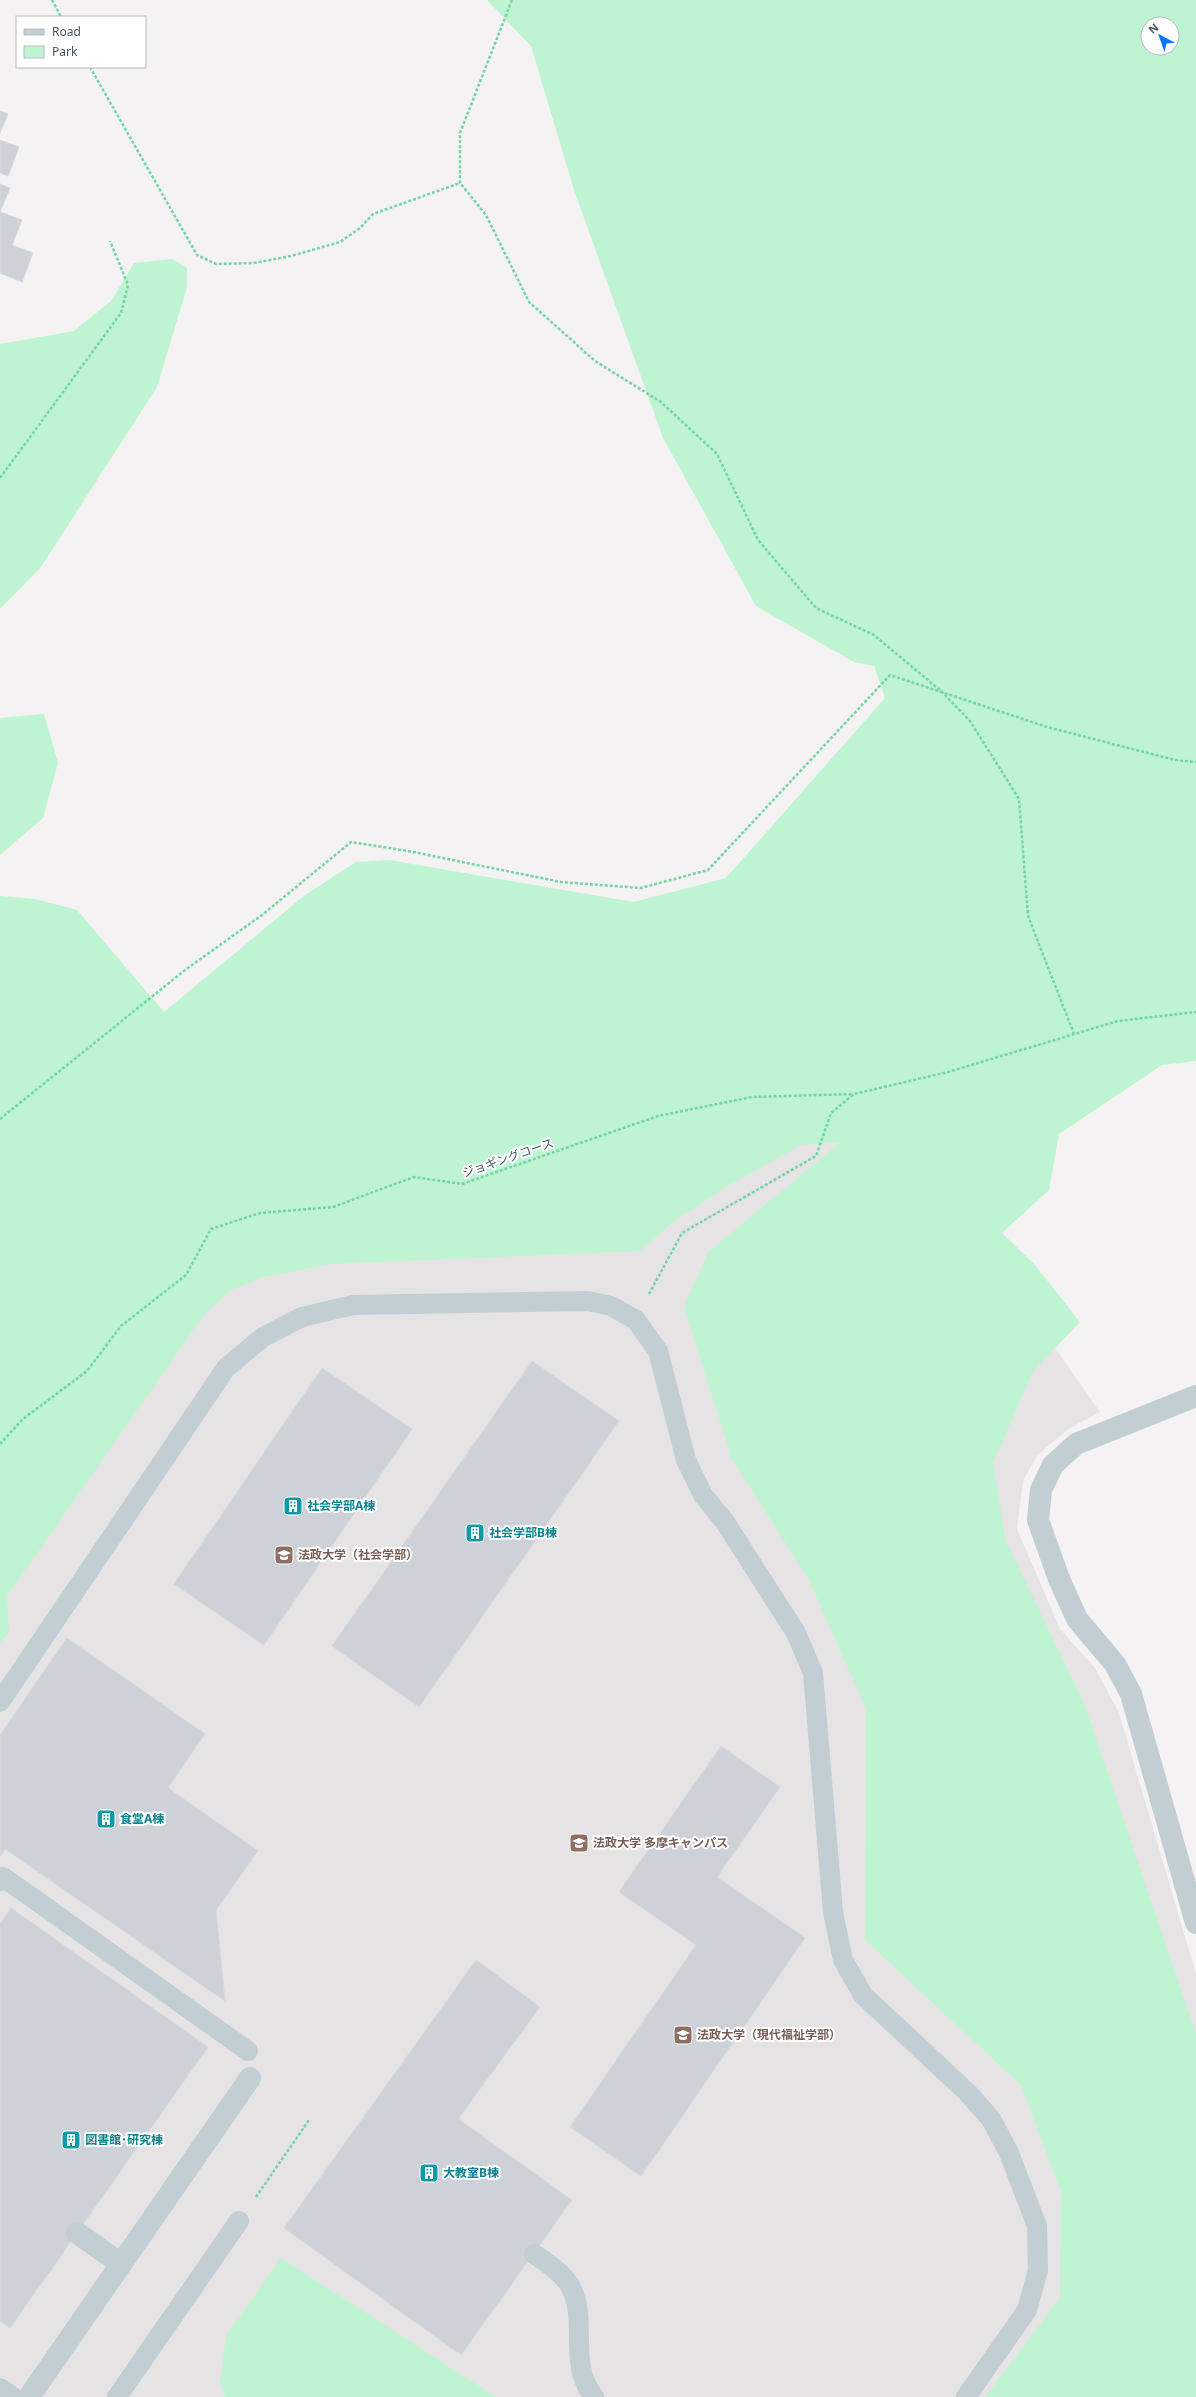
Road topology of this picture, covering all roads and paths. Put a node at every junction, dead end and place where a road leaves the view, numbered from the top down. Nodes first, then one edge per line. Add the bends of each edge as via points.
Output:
1 (52, 0) edge
2 (512, 0) edge
3 (61, 16) edge
4 (91, 68) edge
5 (460, 183) junction
6 (110, 241) dead end
7 (0, 478) edge
8 (941, 691) junction
9 (1196, 762) edge
10 (1196, 1012) edge
11 (1074, 1034) junction
12 (854, 1094) junction
13 (0, 1119) edge
14 (636, 1320) junction
15 (1196, 1396) edge
16 (0, 1444) edge
17 (0, 1702) edge
18 (0, 1881) edge
19 (1196, 1923) edge
20 (248, 2051) dead end
21 (250, 2078) dead end
22 (309, 2120) dead end
23 (239, 2221) joint
24 (77, 2233) dead end
25 (534, 2254) dead end
26 (121, 2264) junction
27 (0, 2388) edge
28 (12, 2397) edge
29 (29, 2397) edge
30 (117, 2397) edge
31 (594, 2397) edge
32 (966, 2397) edge

1 - 3 path
2 - 5 path via 460,133
4 - 5 path via 197,255 216,264 254,263 340,242 360,228 373,214
5 - 8 path via 486,215 529,302 595,361 661,402 718,454 758,540 816,608 874,635
6 - 7 path via 128,285 120,313
8 - 9 path via 1047,727 1175,760
8 - 11 path via 970,721 1020,799 1028,916
8 - 13 path via 890,675 708,870 642,888 561,882 351,842 262,915 184,970
10 - 11 path via 1118,1021
11 - 12 path via 948,1072
12 - 14 path via 831,1113 816,1156 682,1233
12 - 16 path, ジョギングコース via 752,1097 658,1116 462,1184 414,1177 333,1207 260,1213 211,1228 186,1275 122,1326 87,1371 23,1419
14 - 17 lane via 611,1306 588,1300 353,1305 302,1317 263,1337 226,1368
14 - 32 lane via 658,1351 686,1460 703,1495 725,1522 796,1633 813,1673 833,1912 843,1960 862,1995 968,2093 991,2119 1009,2153 1037,2226 1038,2270 1026,2310
15 - 19 street via 1076,1444 1053,1465 1046,1476 1038,1504 1038,1520 1059,1579 1077,1619 1115,1664 1131,1694
18 - 20 lane via 3,1877
21 - 26 street
22 - 23 path
23 - 30 lane
24 - 26 street
25 - 31 lane via 559,2272 570,2286 576,2303 580,2363 586,2387
26 - 29 street
27 - 28 lane

